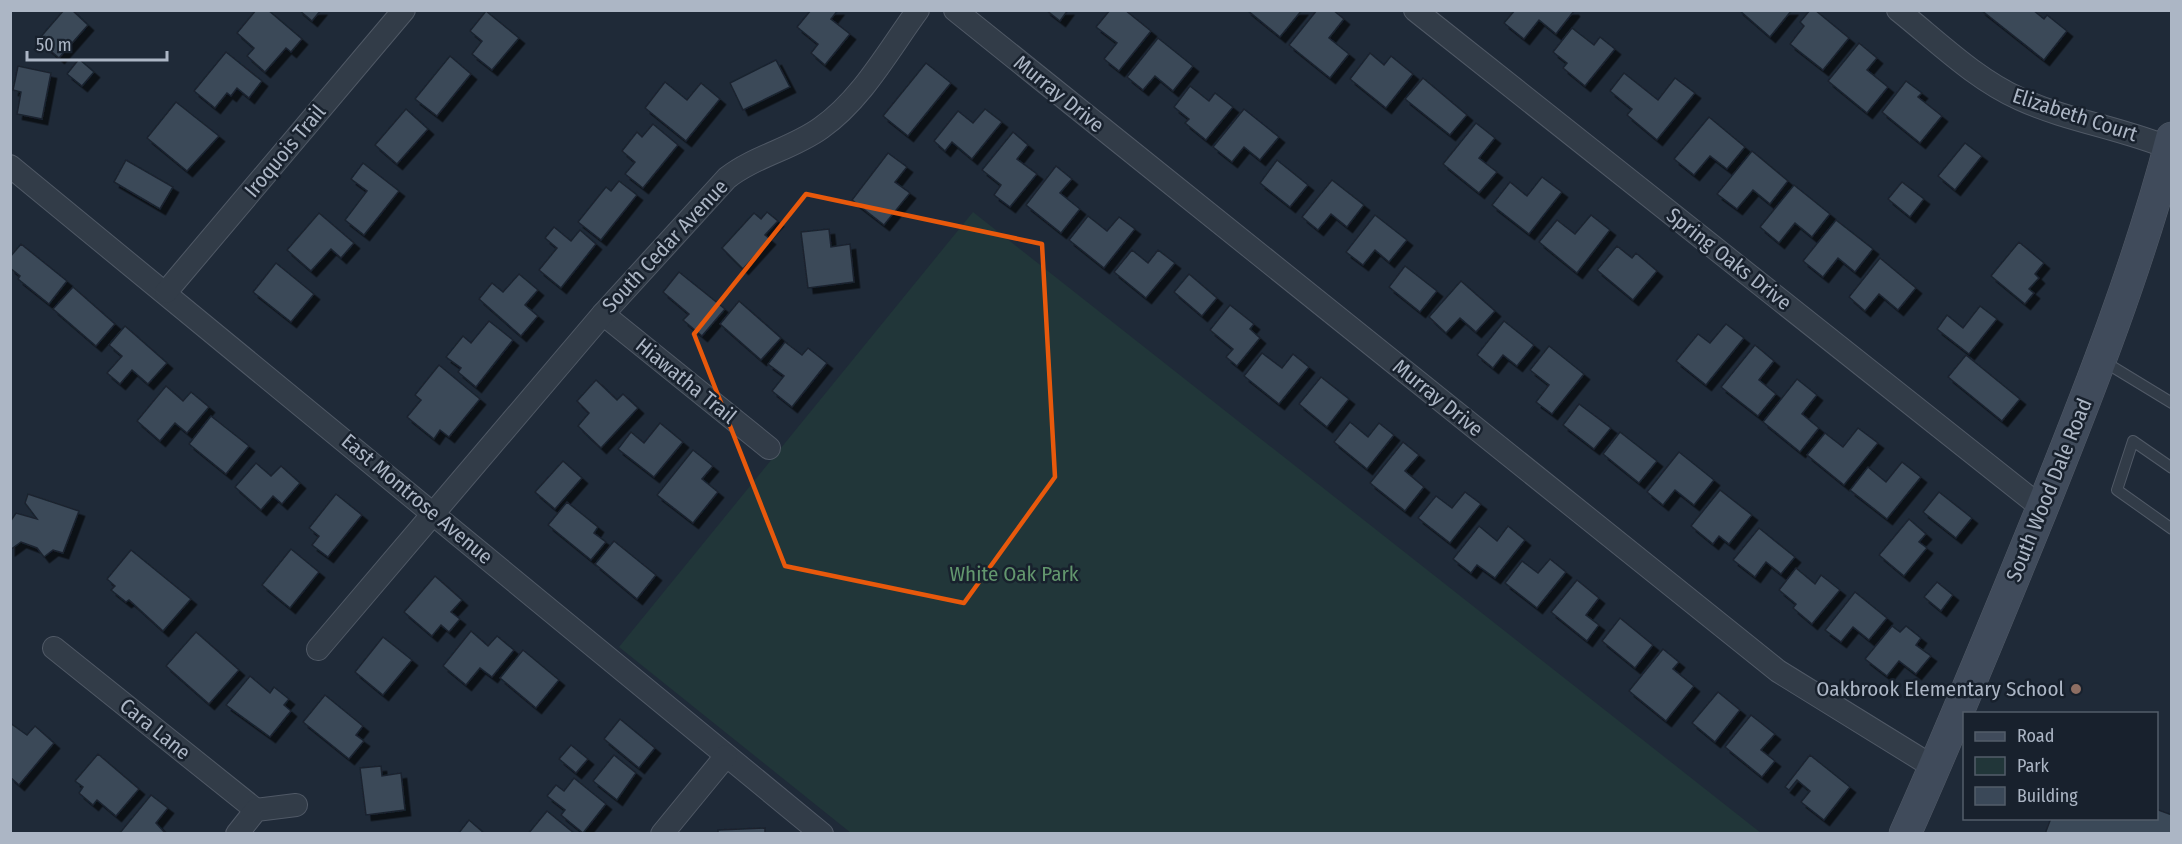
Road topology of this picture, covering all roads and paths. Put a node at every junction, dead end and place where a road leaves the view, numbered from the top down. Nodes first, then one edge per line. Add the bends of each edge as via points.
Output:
1 (405, 10) edge
2 (918, 10) edge
3 (955, 10) edge
4 (1415, 10) edge
5 (1898, 10) edge
6 (2171, 145) edge
7 (10, 166) edge
8 (166, 292) junction
9 (603, 314) junction
10 (2100, 359) junction
11 (2172, 403) edge
12 (769, 448) dead end
13 (2172, 468) edge
14 (2042, 507) junction
15 (434, 512) junction
16 (2172, 529) edge
17 (54, 648) dead end
18 (318, 650) dead end
19 (726, 756) junction
20 (1935, 768) junction
21 (297, 805) dead end
22 (256, 810) junction
23 (237, 834) edge
24 (662, 834) edge
25 (822, 834) edge
26 (1905, 834) edge

1 - 8 street, Iroquois Trail
2 - 9 street, South Cedar Avenue via 847,108 819,130 743,165 727,178
3 - 20 street, Murray Drive via 1778,671
4 - 14 street, Spring Oaks Drive
5 - 6 street, Elizabeth Court via 2002,91 2041,108
6 - 10 main road, South Wood Dale Road
7 - 8 street, East Montrose Avenue
8 - 15 street, East Montrose Avenue
9 - 12 street, Hiawatha Trail
9 - 15 street, South Cedar Avenue
10 - 11 lane
10 - 14 main road, South Wood Dale Road
13 - 16 lane via 2133,441 2117,490
14 - 20 main road, South Wood Dale Road
15 - 18 street, South Cedar Avenue
15 - 19 street, East Montrose Avenue
17 - 22 street, Cara Lane
19 - 24 street
19 - 25 street, East Montrose Avenue
20 - 26 main road, South Wood Dale Road
21 - 22 street
22 - 23 street

